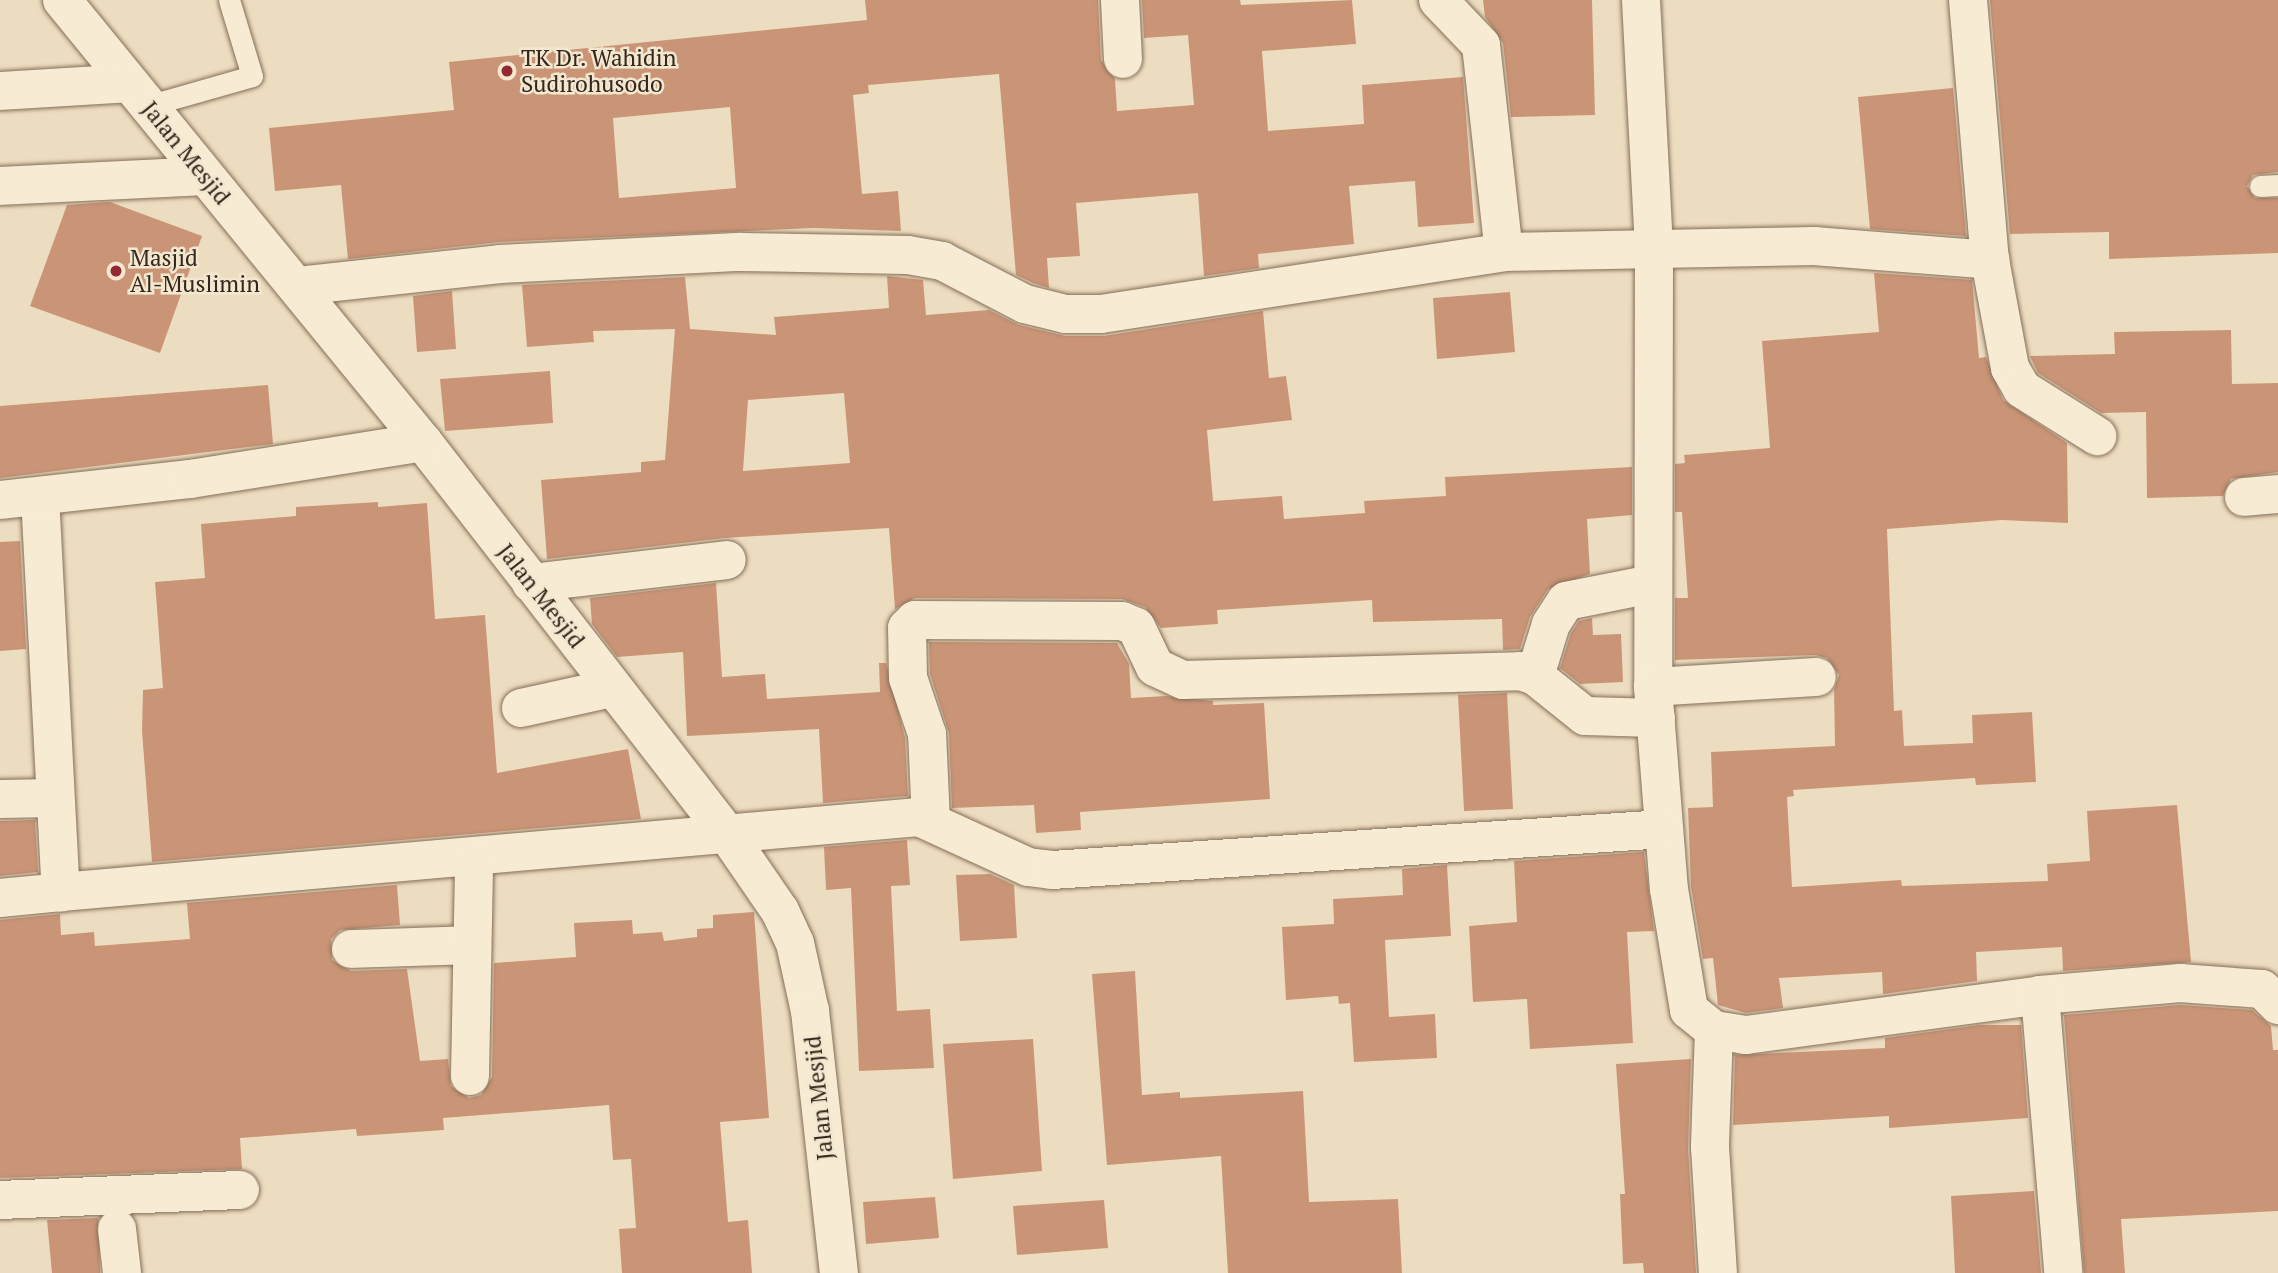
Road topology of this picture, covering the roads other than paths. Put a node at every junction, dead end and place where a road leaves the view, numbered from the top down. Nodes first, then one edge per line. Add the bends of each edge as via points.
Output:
1 (62, 0) edge
2 (229, 0) edge
3 (1120, 0) edge
4 (1438, 0) edge
5 (1641, 0) edge
6 (1968, 0) edge
7 (1123, 59) dead end
8 (0, 91) edge
9 (138, 95) junction
10 (203, 176) junction
11 (0, 186) edge
12 (1654, 250) junction
13 (1504, 252) junction
14 (1990, 260) junction
15 (299, 286) junction
16 (2097, 436) dead end
17 (423, 442) junction
18 (40, 496) junction
19 (0, 500) edge
20 (727, 560) dead end
21 (530, 583) junction
22 (1652, 584) junction
23 (1535, 676) junction
24 (1817, 677) dead end
25 (612, 688) junction
26 (1655, 702) junction
27 (521, 708) dead end
28 (55, 798) junction
29 (0, 799) edge
30 (931, 821) junction
31 (1664, 829) junction
32 (725, 831) junction
33 (474, 859) junction
34 (61, 892) junction
35 (0, 898) edge
36 (470, 945) junction
37 (351, 949) dead end
38 (2040, 995) junction
39 (2278, 1005) edge
40 (1714, 1030) junction
41 (470, 1076) dead end
42 (240, 1190) dead end
43 (0, 1200) edge
44 (117, 1228) dead end
45 (2063, 1271) dead end
46 (122, 1273) edge
47 (839, 1273) edge
48 (1718, 1273) edge

1 - 9 street, Jalan Mesjid
2 - 9 lane via 252,76
3 - 7 street
4 - 13 street via 1481,45
5 - 12 street
6 - 14 street
8 - 9 street
9 - 10 street, Jalan Mesjid
10 - 11 street
10 - 15 street, Jalan Mesjid
12 - 13 street
12 - 14 street via 1814,246
12 - 22 street
13 - 15 street via 1101,314 1065,314 1024,304 942,261 908,255 741,252 540,262
14 - 16 street via 2017,384
15 - 17 street, Jalan Mesjid
17 - 18 street via 190,479
17 - 21 street, Jalan Mesjid
18 - 19 street
18 - 28 street
20 - 21 street
21 - 25 street, Jalan Mesjid
22 - 23 street via 1566,601 1551,624
22 - 26 street
23 - 26 street via 1585,716
23 - 30 street via 1486,669 1183,680 1155,667 1136,626 1122,621 915,620 907,628 908,678 927,734
24 - 26 street
25 - 27 street
25 - 32 street, Jalan Mesjid
26 - 31 street
28 - 29 street
28 - 34 street
30 - 31 street via 1028,867 1052,870
30 - 32 street via 919,817
31 - 40 street via 1683,994 1698,1021
32 - 33 street
32 - 47 street, Jalan Mesjid via 780,911 803,972
33 - 34 street
33 - 36 street
34 - 35 street
36 - 37 street
36 - 41 street
38 - 39 street via 2180,983 2262,989
38 - 40 street via 1745,1035
38 - 45 street
40 - 48 street via 1710,1147
42 - 43 street
44 - 46 street

